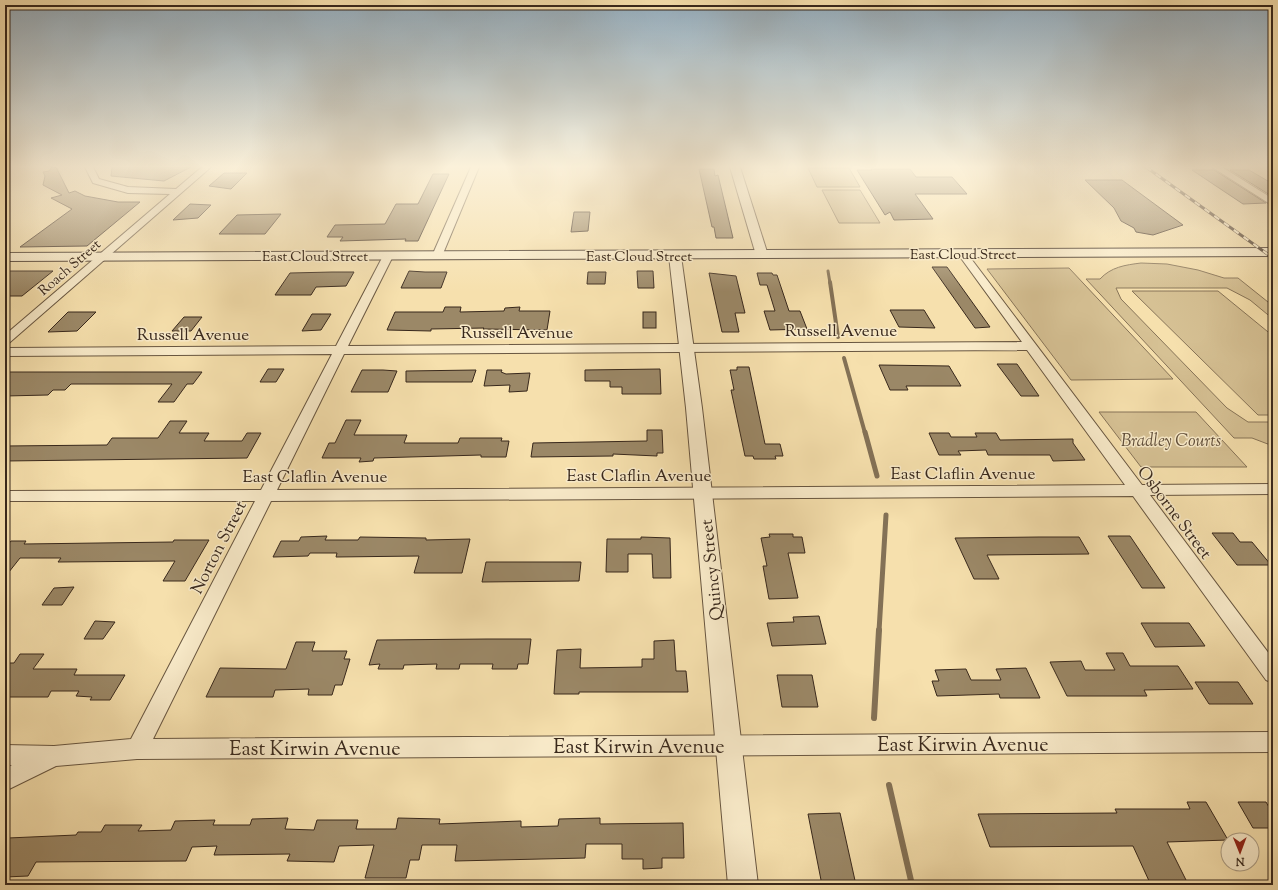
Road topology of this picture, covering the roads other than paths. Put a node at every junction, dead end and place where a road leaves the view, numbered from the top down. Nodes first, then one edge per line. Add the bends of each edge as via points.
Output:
1 (158, 209) edge
2 (458, 209) edge
3 (748, 209) edge
4 (1273, 252) edge
5 (963, 254) junction
6 (762, 255) junction
7 (102, 256) junction
8 (388, 256) junction
9 (437, 256) junction
10 (675, 256) junction
11 (5, 257) edge
12 (5, 341) edge
13 (1030, 346) junction
14 (687, 348) junction
15 (340, 350) junction
16 (5, 352) edge
17 (1273, 489) edge
18 (1137, 490) junction
19 (703, 494) junction
20 (266, 495) junction
21 (5, 496) edge
22 (1273, 674) edge
23 (1273, 742) edge
24 (729, 746) junction
25 (137, 748) junction
26 (5, 755) edge
27 (54, 756) junction
28 (5, 780) edge
29 (743, 885) edge

1 - 7 street, Roach Street
2 - 9 street
3 - 6 street
4 - 5 main road, East Cloud Street
5 - 6 main road, East Cloud Street
5 - 13 street, Osborne Street
6 - 10 main road, East Cloud Street
7 - 8 main road, East Cloud Street
7 - 11 main road, East Cloud Street
7 - 12 street, Roach Street
8 - 9 main road, East Cloud Street
8 - 15 street, Norton Street
9 - 10 main road, East Cloud Street
10 - 14 street, Quincy Street
13 - 14 street, Russell Avenue
13 - 18 street, Osborne Street
14 - 15 street, Russell Avenue
14 - 19 street, Quincy Street
15 - 16 street, Russell Avenue
15 - 20 street, Norton Street
17 - 18 street, East Claflin Avenue
18 - 19 street, East Claflin Avenue
18 - 22 street, Osborne Street
19 - 20 street, East Claflin Avenue
19 - 24 street, Quincy Street
20 - 21 street, East Claflin Avenue
20 - 25 street, Norton Street
23 - 24 street, East Kirwin Avenue
24 - 25 street, East Kirwin Avenue
24 - 29 street, Quincy Street
25 - 27 street, East Kirwin Avenue
26 - 27 street, East Kirwin Avenue
27 - 28 street

